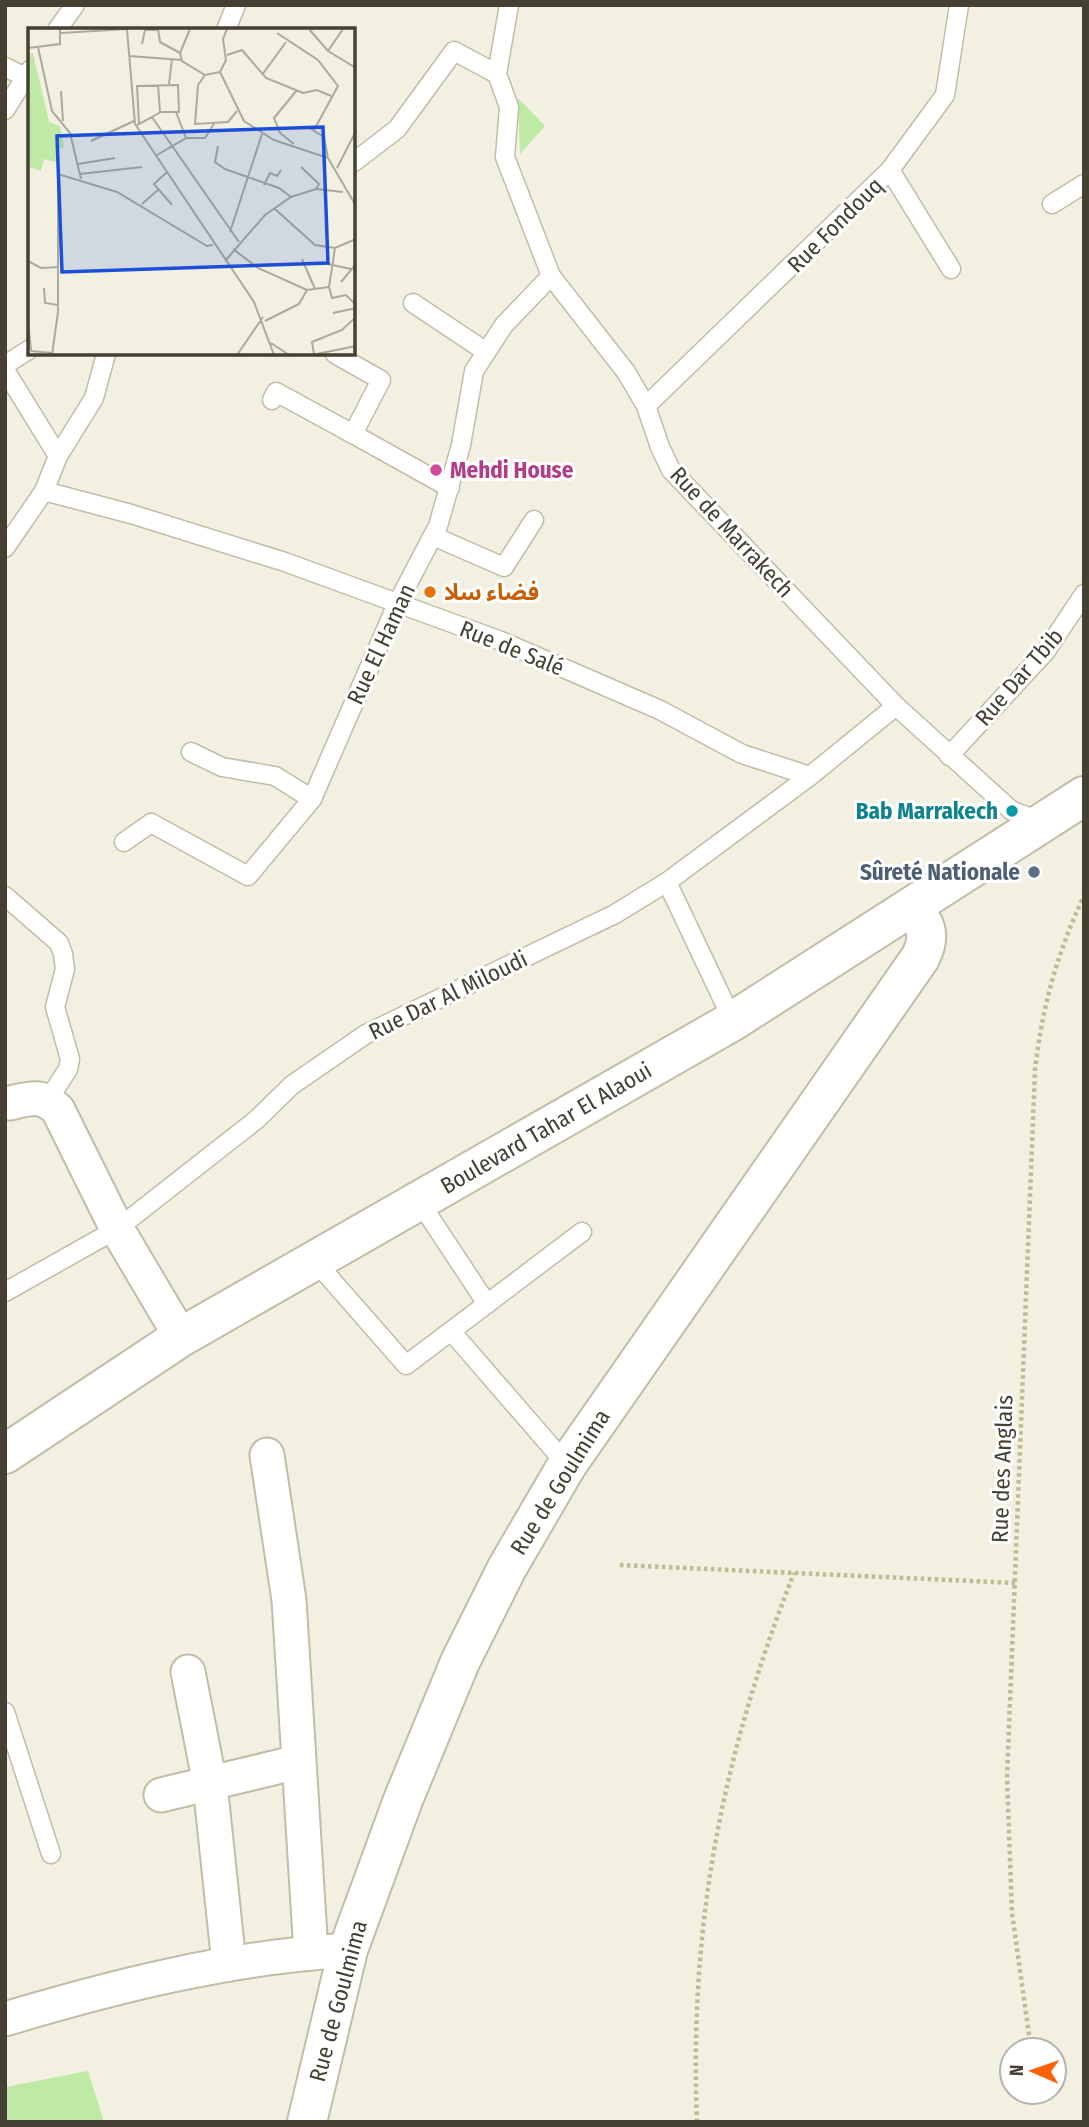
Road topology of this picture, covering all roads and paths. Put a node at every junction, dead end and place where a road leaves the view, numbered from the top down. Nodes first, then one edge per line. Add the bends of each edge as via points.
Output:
1 (75, 5) edge
2 (236, 5) edge
3 (509, 5) edge
4 (959, 5) edge
5 (58, 28) edge
6 (227, 28) edge
7 (5, 66) edge
8 (27, 74) edge
9 (497, 74) junction
10 (5, 110) edge
11 (355, 161) edge
12 (890, 170) junction
13 (1084, 184) edge
14 (1052, 204) dead end
15 (951, 269) dead end
16 (551, 276) junction
17 (413, 303) dead end
18 (28, 350) edge
19 (485, 351) junction
20 (106, 355) edge
21 (337, 355) edge
22 (5, 365) edge
23 (5, 370) edge
24 (272, 400) dead end
25 (646, 406) junction
26 (354, 434) junction
27 (58, 456) junction
28 (450, 488) junction
29 (44, 491) junction
30 (534, 520) dead end
31 (433, 536) junction
32 (5, 548) edge
33 (1084, 594) edge
34 (397, 604) junction
35 (896, 706) junction
36 (191, 752) dead end
37 (949, 756) junction
38 (810, 776) junction
39 (1084, 796) edge
40 (312, 799) junction
41 (1045, 823) junction
42 (124, 842) dead end
43 (667, 882) junction
44 (5, 896) edge
45 (1084, 897) edge
46 (909, 910) junction
47 (733, 1021) junction
48 (48, 1100) junction
49 (8, 1104) edge
50 (419, 1201) junction
51 (117, 1229) junction
52 (582, 1232) dead end
53 (315, 1261) junction
54 (5, 1292) edge
55 (487, 1304) junction
56 (451, 1331) junction
57 (181, 1337) junction
58 (5, 1454) edge
59 (267, 1455) dead end
60 (566, 1465) junction
61 (621, 1565) dead end
62 (794, 1573) junction
63 (1015, 1583) junction
64 (188, 1672) dead end
65 (5, 1712) edge
66 (298, 1762) junction
67 (210, 1784) junction
68 (161, 1795) dead end
69 (51, 1854) dead end
70 (330, 1951) junction
71 (229, 1964) junction
72 (5, 2019) edge
73 (1029, 2036) edge
74 (307, 2122) edge
75 (698, 2122) edge

1 - 5 lane
2 - 6 lane
3 - 9 lane, Rue de Marrakech
4 - 12 lane, Rue Fondouq via 945,95
7 - 8 lane
8 - 10 lane
9 - 11 lane via 454,51 397,129
9 - 16 lane, Rue de Marrakech via 509,107 505,157
12 - 15 lane
12 - 25 lane, Rue Fondouq
13 - 14 lane
16 - 19 lane, Rue El Haman
16 - 25 lane, Rue de Marrakech via 626,372
17 - 19 lane
18 - 22 lane
19 - 28 lane, Rue El Haman via 474,371
20 - 27 lane via 94,398
21 - 26 lane via 381,380
23 - 27 lane
24 - 26 lane via 276,392
25 - 35 lane, Rue de Marrakech via 671,470
26 - 28 lane
27 - 29 lane
28 - 31 lane, Rue El Haman
29 - 32 lane
29 - 34 lane, Rue de Salé via 285,562
30 - 31 lane via 504,567
31 - 34 lane, Rue El Haman
33 - 37 lane, Rue Dar Tbib via 1046,651
34 - 38 lane, Rue de Salé via 501,641 660,710 742,754
34 - 40 lane, Rue El Haman
35 - 37 lane, Rue de Marrakech
35 - 38 lane, Rue Dar Al Miloudi
36 - 40 lane via 222,767 275,776
37 - 41 lane, Rue de Marrakech via 1012,811
38 - 43 lane, Rue Dar Al Miloudi
39 - 41 street, Boulevard Tahar El Alaoui
40 - 42 lane, Rue El Haman via 248,876 151,822
41 - 46 street, Boulevard Tahar El Alaoui
43 - 47 lane
43 - 51 lane, Rue Dar Al Miloudi via 615,914 366,1034 292,1085 256,1120
44 - 48 lane via 59,943 63,954 65,969 55,1007 70,1059
45 - 63 path, Rue des Anglais via 1047,994 1035,1070
46 - 47 street, Boulevard Tahar El Alaoui
46 - 60 street, Rue de Goulmima via 926,931 920,958
47 - 50 street, Boulevard Tahar El Alaoui
48 - 49 street via 33,1097
48 - 51 street via 84,1158
50 - 53 street, Boulevard Tahar El Alaoui
50 - 55 lane
51 - 54 lane, Rue Dar Al Miloudi
51 - 57 street
52 - 55 lane
53 - 56 lane via 406,1365
53 - 57 street, Boulevard Tahar El Alaoui
55 - 56 lane
56 - 60 lane
57 - 58 street, Boulevard Tahar El Alaoui
59 - 66 street via 289,1600
60 - 70 street, Rue de Goulmima via 460,1662 403,1800
61 - 62 path
62 - 63 path
62 - 75 path via 745,1710 712,1852 696,1997
63 - 73 path, Rue des Anglais via 1007,1853
64 - 67 street
65 - 69 lane
66 - 67 street
66 - 70 street
67 - 68 street
67 - 71 street
70 - 71 street
70 - 74 street, Rue de Goulmima
71 - 72 street via 98,1992

